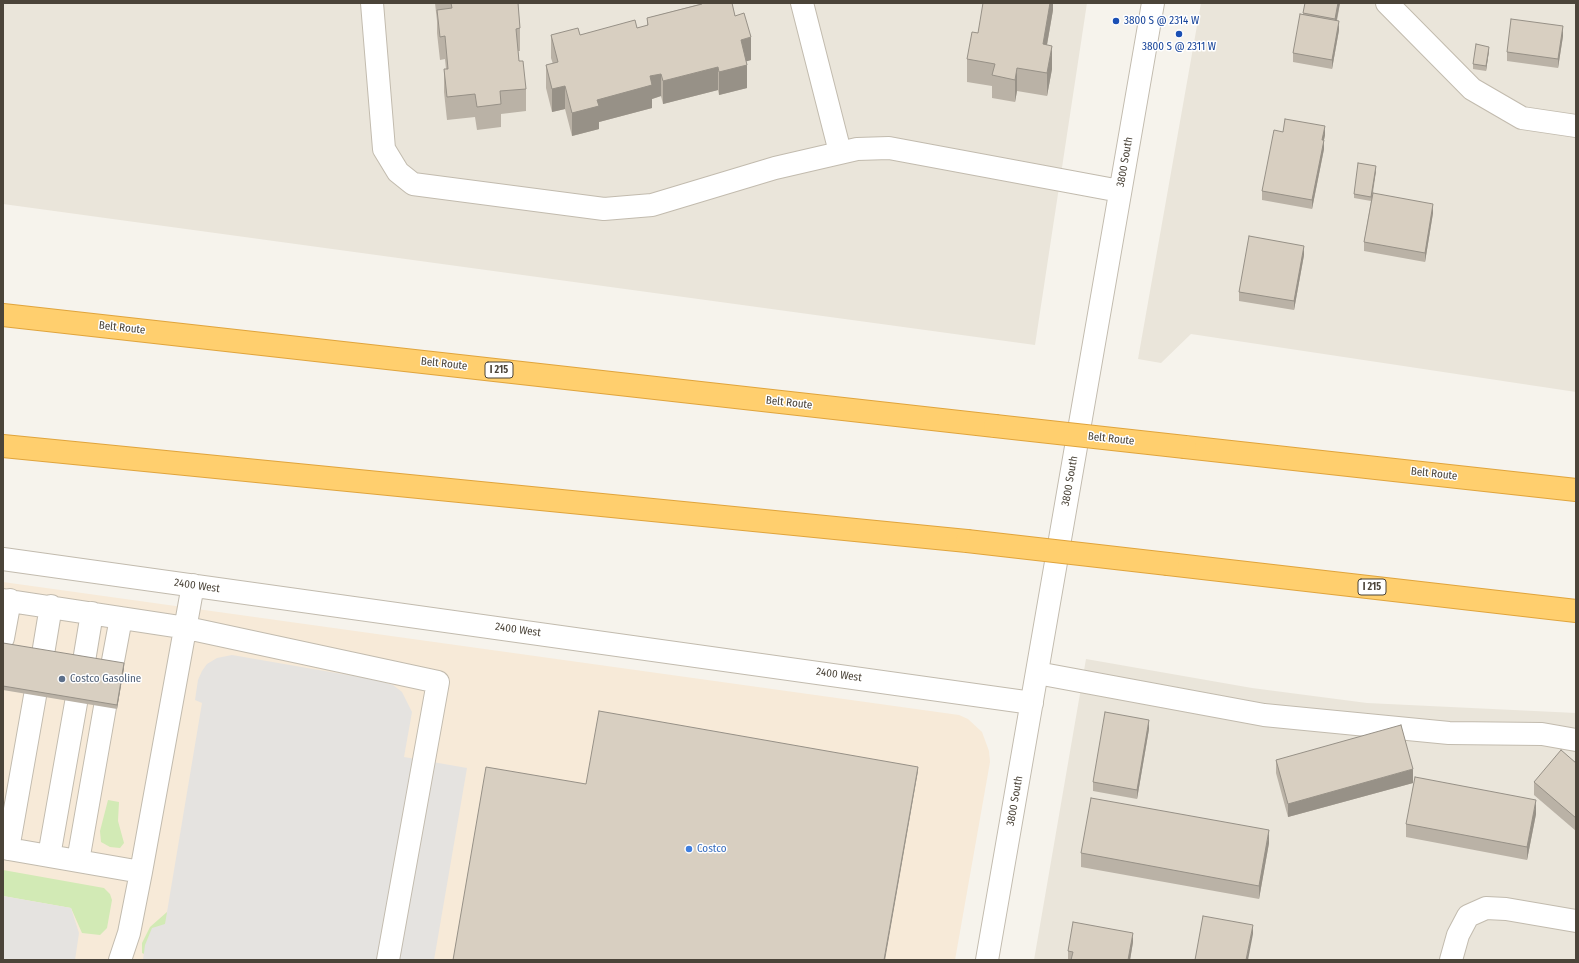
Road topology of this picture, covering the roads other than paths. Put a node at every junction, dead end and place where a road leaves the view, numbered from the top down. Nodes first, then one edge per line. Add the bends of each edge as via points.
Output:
1 (372, 3) edge
2 (802, 3) edge
3 (1153, 3) edge
4 (1387, 3) edge
5 (1576, 126) edge
6 (840, 152) junction
7 (1120, 190) junction
8 (3, 315) edge
9 (3, 446) edge
10 (1576, 490) edge
11 (3, 559) edge
12 (193, 585) junction
13 (6, 600) edge
14 (51, 606) junction
15 (1576, 611) edge
16 (92, 613) junction
17 (121, 618) junction
18 (187, 628) junction
19 (3, 638) edge
20 (43, 654) edge
21 (84, 661) edge
22 (112, 666) edge
23 (1037, 673) junction
24 (35, 696) edge
25 (76, 703) edge
26 (1032, 703) junction
27 (105, 707) edge
28 (1576, 740) edge
29 (6, 848) edge
30 (49, 856) junction
31 (78, 861) junction
32 (141, 872) junction
33 (1576, 921) edge
34 (120, 960) edge
35 (388, 960) edge
36 (987, 960) edge
37 (1451, 960) edge

1 - 6 street via 384,149 398,172 413,184 604,209 632,207 652,205 775,168
2 - 6 street
3 - 7 street, 3800 South
4 - 5 street via 1472,88 1522,118
6 - 7 street via 857,148 889,148
7 - 23 street, 3800 South
8 - 10 highway, Belt Route / I 215, bridge
9 - 15 highway, I 215, bridge via 967,541
11 - 12 street, 2400 West
12 - 18 street
12 - 26 street, 2400 West
13 - 14 street
13 - 19 street
14 - 16 street
14 - 20 street
16 - 17 street
16 - 21 street
17 - 18 street
17 - 22 street
18 - 32 street
18 - 35 street via 438,682
23 - 26 street, 3800 South
23 - 28 street via 1264,715 1449,733 1542,734
24 - 29 street
25 - 30 street
26 - 36 street, 3800 South
27 - 31 street
29 - 30 street
30 - 31 street
31 - 32 street
32 - 34 street via 129,933
33 - 37 street via 1486,908 1468,916 1458,935

